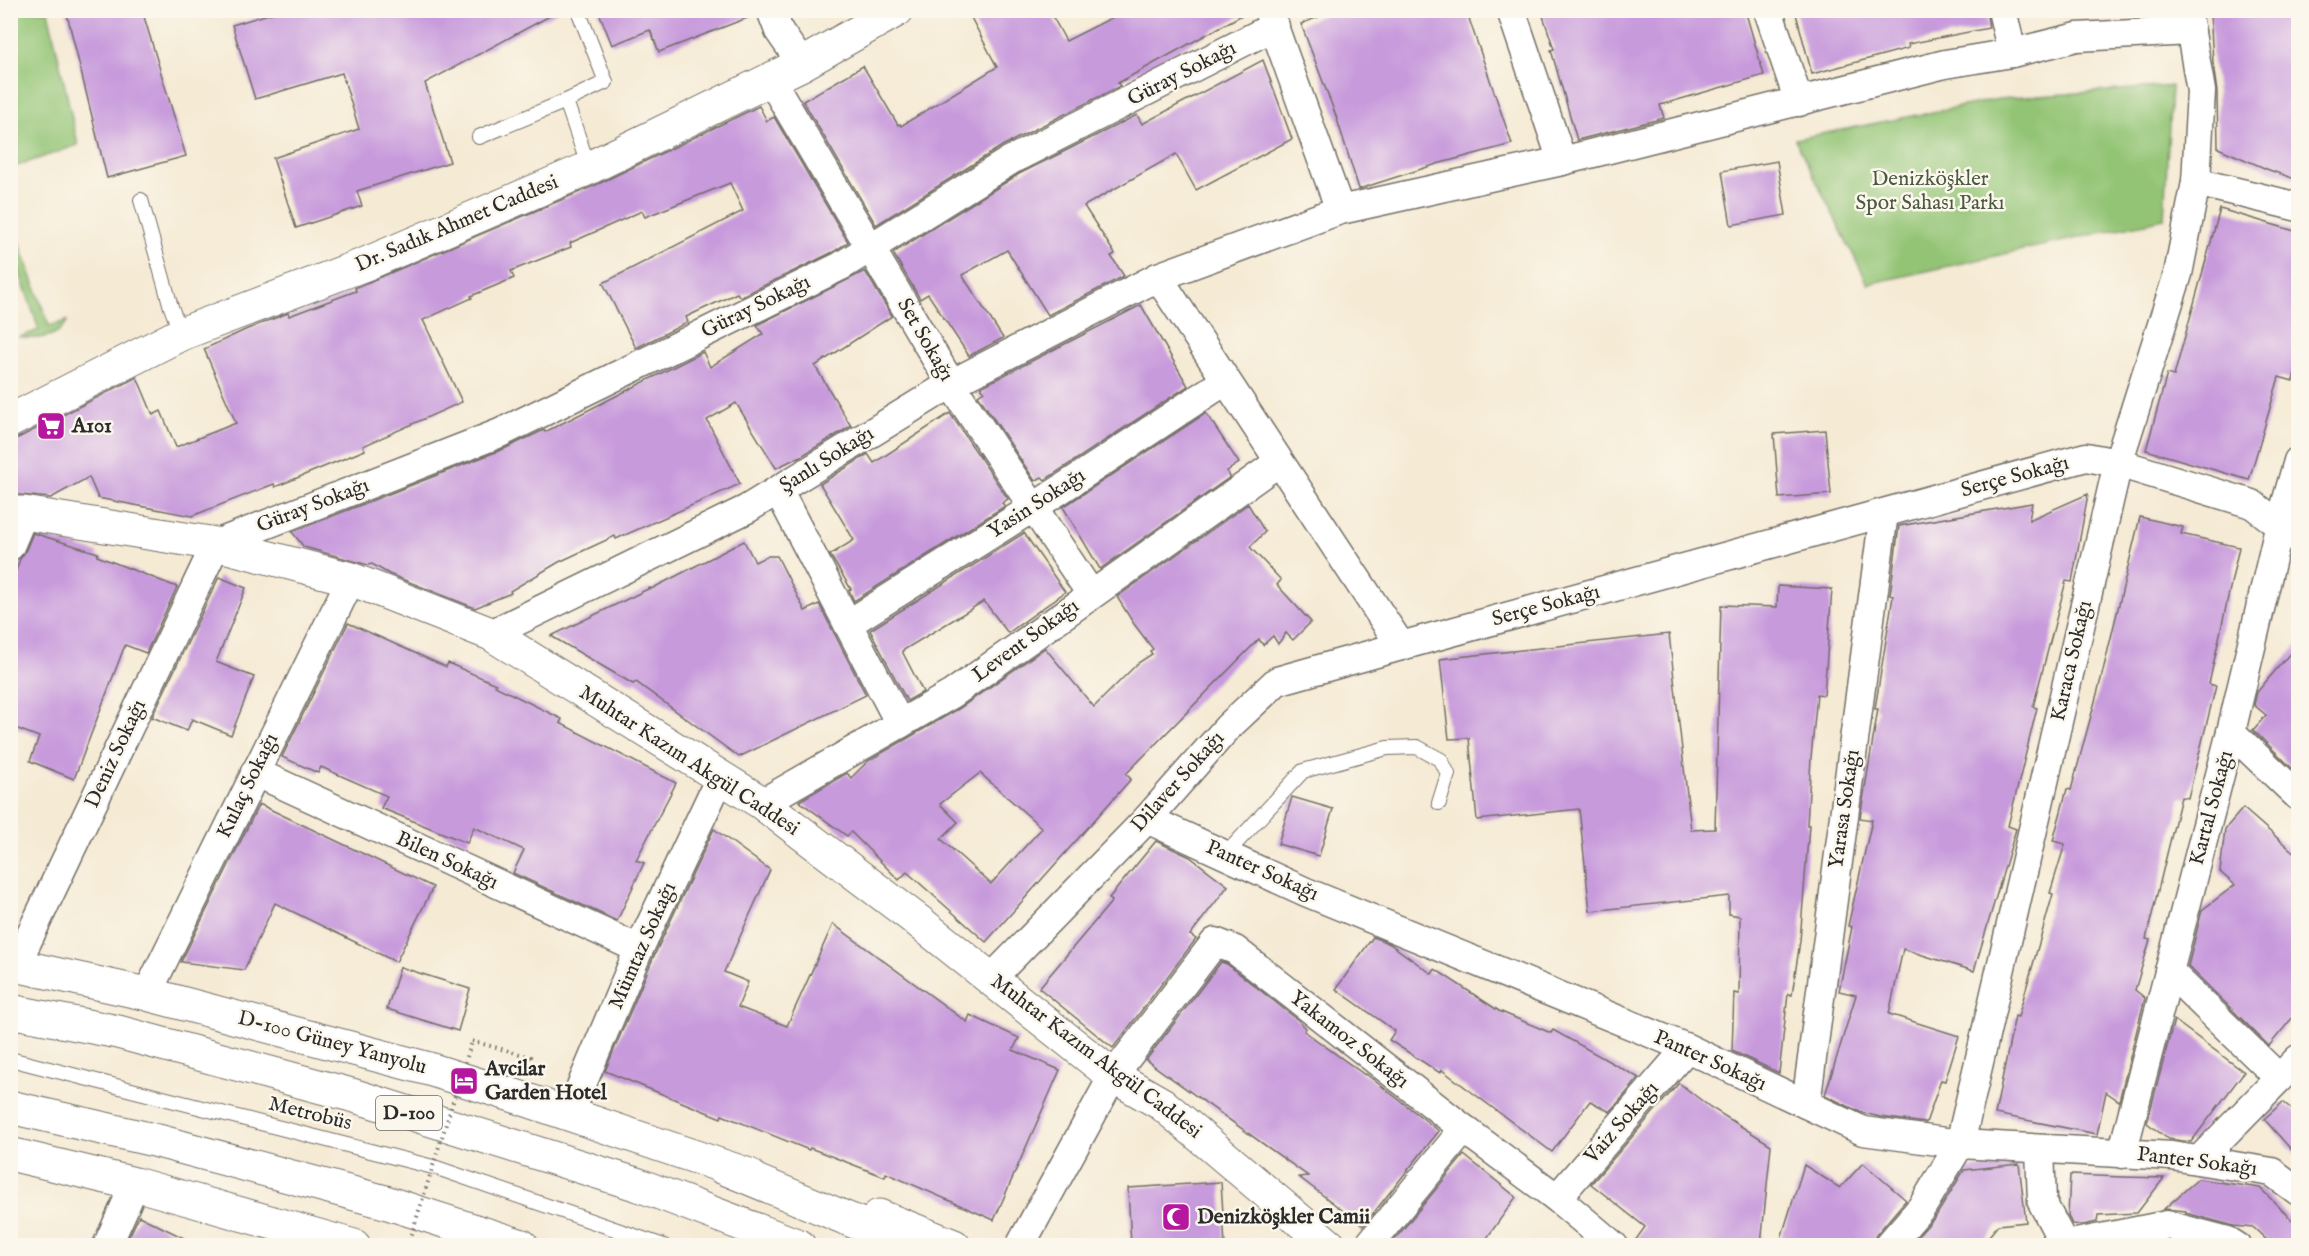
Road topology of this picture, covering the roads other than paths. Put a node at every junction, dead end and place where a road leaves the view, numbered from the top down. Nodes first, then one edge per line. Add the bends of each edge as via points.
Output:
1 (578, 10) edge
2 (771, 10) edge
3 (897, 10) edge
4 (1510, 10) edge
5 (1768, 10) edge
6 (2002, 10) edge
7 (1272, 18) edge
8 (2189, 21) edge
9 (2012, 53) junction
10 (802, 64) junction
11 (771, 80) junction
12 (567, 101) junction
13 (1799, 102) junction
14 (479, 137) dead end
15 (1562, 161) junction
16 (589, 168) junction
17 (2196, 182) junction
18 (141, 200) dead end
19 (2298, 207) edge
20 (1340, 210) junction
21 (870, 246) junction
22 (1158, 277) junction
23 (181, 334) junction
24 (1225, 381) junction
25 (951, 384) junction
26 (10, 421) edge
27 (2298, 461) edge
28 (1279, 462) junction
29 (2118, 463) junction
30 (778, 490) junction
31 (1034, 507) junction
32 (17, 513) edge
33 (1884, 513) junction
34 (2289, 532) edge
35 (216, 544) junction
36 (10, 546) edge
37 (351, 579) junction
38 (1091, 594) junction
39 (848, 624) junction
40 (491, 634) junction
41 (1401, 646) junction
42 (900, 724) junction
43 (2231, 732) junction
44 (255, 772) junction
45 (720, 778) junction
46 (2298, 796) edge
47 (762, 803) junction
48 (1439, 803) dead end
49 (1147, 819) junction
50 (1225, 855) junction
51 (639, 949) junction
52 (14, 965) edge
53 (2169, 971) junction
54 (991, 978) junction
55 (147, 994) junction
56 (10, 1011) edge
57 (1687, 1048) junction
58 (10, 1059) edge
59 (2289, 1069) edge
60 (1113, 1076) junction
61 (1806, 1104) junction
62 (10, 1107) edge
63 (569, 1114) junction
64 (1464, 1129) junction
65 (1960, 1144) junction
66 (2040, 1149) junction
67 (10, 1154) edge
68 (2122, 1154) junction
69 (2199, 1160) junction
70 (722, 1167) junction
71 (135, 1184) junction
72 (2298, 1191) edge
73 (1557, 1198) junction
74 (107, 1245) edge
75 (354, 1245) edge
76 (522, 1245) edge
77 (664, 1245) edge
78 (799, 1245) edge
79 (913, 1245) edge
80 (954, 1245) edge
81 (1020, 1245) edge
82 (1330, 1245) edge
83 (1368, 1245) edge
84 (1614, 1245) edge
85 (1888, 1245) edge
86 (2064, 1245) edge
87 (2236, 1245) edge

1 - 12 lane via 606,82
2 - 10 street via 779,31
3 - 10 main road, Dr. Sadık Ahmet Caddesi
4 - 15 street
5 - 13 street
6 - 9 street
7 - 20 street
7 - 21 street, Güray Sokağı via 1011,160
8 - 9 street, Şanlı Sokağı via 2077,37
8 - 17 street, Karaca Sokağı via 2201,91
9 - 13 street, Şanlı Sokağı via 1945,64
10 - 11 main road, Dr. Sadık Ahmet Caddesi
11 - 16 main road, Dr. Sadık Ahmet Caddesi
11 - 21 street, Set Sokağı
12 - 14 lane
12 - 16 lane
13 - 15 street, Şanlı Sokağı
15 - 20 street, Şanlı Sokağı
16 - 23 main road, Dr. Sadık Ahmet Caddesi via 368,263
17 - 19 street
17 - 29 street, Karaca Sokağı via 2178,274
18 - 23 lane
20 - 22 street, Şanlı Sokağı
21 - 25 street, Set Sokağı
21 - 35 street, Güray Sokağı via 841,266 500,433
22 - 24 street
22 - 25 street, Şanlı Sokağı
23 - 26 main road, Dr. Sadık Ahmet Caddesi
24 - 28 street
24 - 31 street, Yasin Sokağı
25 - 30 street, Şanlı Sokağı
25 - 31 street, Set Sokağı
27 - 34 street, Kartal Sokağı
28 - 38 street, Levent Sokağı
28 - 41 street
29 - 33 street, Serçe Sokağı via 2086,457
29 - 34 street, Serçe Sokağı via 2252,504
29 - 65 street, Karaca Sokağı
30 - 39 street
30 - 40 street, Şanlı Sokağı via 747,509
31 - 38 street, Set Sokağı
31 - 39 street, Yasin Sokağı
32 - 35 main road, Muhtar Kazım Akgül Caddesi
32 - 36 street
33 - 41 street, Serçe Sokağı
33 - 61 street, Yarasa Sokağı
34 - 43 street, Kartal Sokağı
35 - 37 main road, Muhtar Kazım Akgül Caddesi
35 - 52 street, Deniz Sokağı
37 - 40 main road, Muhtar Kazım Akgül Caddesi
37 - 44 street, Kulaç Sokağı
38 - 42 street, Levent Sokağı via 952,694
39 - 42 street
40 - 45 main road, Muhtar Kazım Akgül Caddesi
41 - 49 street, Dilaver Sokağı via 1277,681 1228,727
42 - 47 street, Levent Sokağı
43 - 46 street
43 - 53 street, Kartal Sokağı
44 - 51 street, Bilen Sokağı
44 - 55 street, Kulaç Sokağı
45 - 47 main road, Muhtar Kazım Akgül Caddesi
45 - 51 street, Mümtaz Sokağı
47 - 54 main road, Muhtar Kazım Akgül Caddesi
48 - 50 lane via 1448,774 1441,760 1417,747 1387,748 1303,771
49 - 50 street, Panter Sokağı
49 - 54 street, Dilaver Sokağı
50 - 57 street, Panter Sokağı
51 - 63 street, Mümtaz Sokağı
52 - 55 main road, D-100 Güney Yanyolu
53 - 59 street
53 - 68 street, Kartal Sokağı
54 - 60 main road, Muhtar Kazım Akgül Caddesi
55 - 63 main road, D-100 Güney Yanyolu via 429,1070
56 - 78 main road, D-100 via 118,1032 355,1096 639,1185
57 - 61 street, Panter Sokağı
57 - 73 street, Vaiz Sokağı
58 - 77 lane, Metrobüs via 437,1168
59 - 69 street
60 - 64 street, Yakamoz Sokağı via 1215,942 1234,950
60 - 81 street
60 - 82 main road, Muhtar Kazım Akgül Caddesi via 1162,1104
61 - 65 street, Panter Sokağı via 1863,1131
62 - 76 main road via 158,1141 385,1202
63 - 70 main road, D-100 Güney Yanyolu
64 - 73 street, Yakamoz Sokağı
64 - 83 street
65 - 66 street, Panter Sokağı
65 - 85 street, Karaca Sokağı via 1922,1207
66 - 68 street, Panter Sokağı
66 - 86 street via 2043,1202
67 - 71 main road
68 - 69 street, Panter Sokağı
69 - 72 street, Panter Sokağı via 2272,1172
70 - 79 main road
70 - 80 main road, D-100 Güney Yanyolu via 883,1217
71 - 74 street
71 - 75 main road
73 - 84 street, Yakamoz Sokağı
86 - 87 street via 2167,1225

